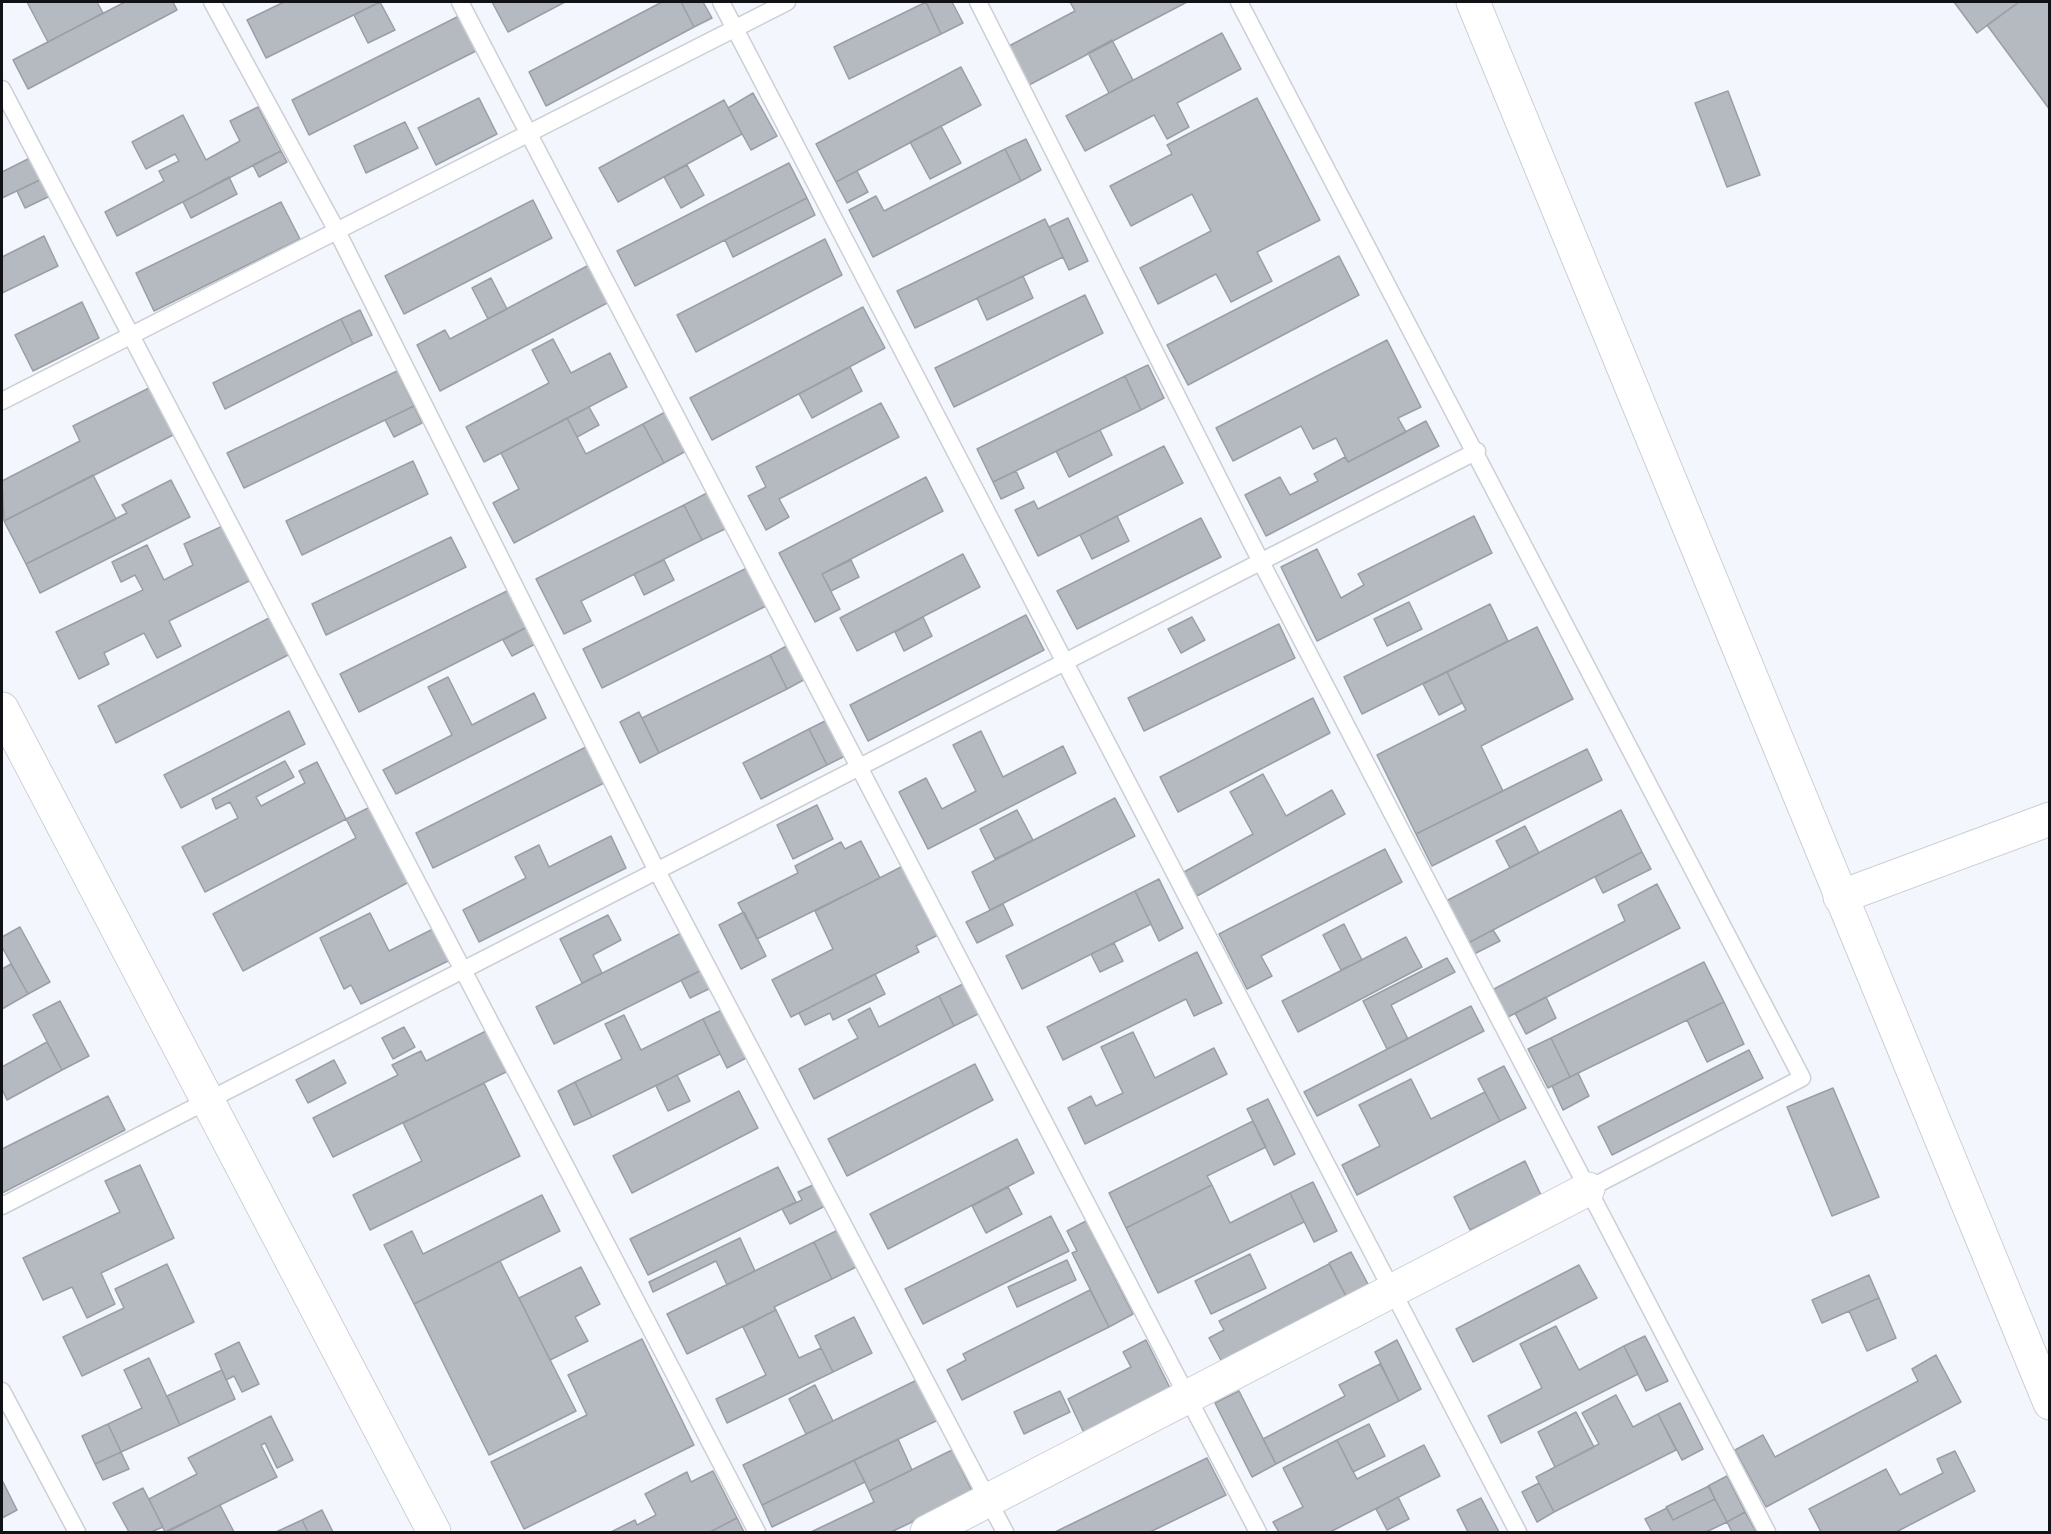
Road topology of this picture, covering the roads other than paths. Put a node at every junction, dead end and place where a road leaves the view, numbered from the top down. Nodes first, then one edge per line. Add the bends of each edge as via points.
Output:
1 (212, 2) edge
2 (460, 2) edge
3 (721, 2) edge
4 (787, 2) edge
5 (978, 2) edge
6 (1239, 2) edge
7 (1473, 2) edge
8 (735, 28) junction
9 (2, 89) edge
10 (529, 134) junction
11 (337, 231) junction
12 (131, 336) junction
13 (2, 401) edge
14 (1477, 452) junction
15 (1261, 562) junction
16 (1064, 662) junction
17 (2, 709) edge
18 (858, 768) junction
19 (2049, 819) edge
20 (657, 871) junction
21 (1840, 897) junction
22 (463, 971) junction
23 (206, 1102) junction
24 (1588, 1189) junction
25 (2, 1206) edge
26 (1392, 1293) junction
27 (2, 1391) edge
28 (1188, 1399) junction
29 (2049, 1403) edge
30 (988, 1501) junction
31 (77, 1533) edge
32 (434, 1533) edge
33 (757, 1533) edge
34 (927, 1533) edge
35 (1005, 1533) edge
36 (1258, 1533) edge
37 (1518, 1533) edge
38 (1767, 1533) edge

1 - 11 lane
2 - 10 lane
3 - 8 lane
4 - 8 lane
5 - 15 lane
6 - 14 lane
7 - 21 street
8 - 10 lane
8 - 16 lane
9 - 12 lane
10 - 11 lane
10 - 18 lane
11 - 12 lane
11 - 20 lane
12 - 13 lane
12 - 22 lane
14 - 15 lane
14 - 24 lane via 1802,1078
15 - 16 lane
15 - 24 lane
16 - 18 lane
16 - 26 lane
17 - 23 street
18 - 20 lane
18 - 28 lane
19 - 21 street
20 - 22 lane
20 - 30 lane
21 - 29 street
22 - 23 lane
22 - 33 lane
23 - 25 lane
23 - 32 street
24 - 26 street
24 - 38 lane
26 - 28 street
26 - 37 lane
27 - 31 lane
28 - 30 street
28 - 36 lane
30 - 34 street
30 - 35 lane

